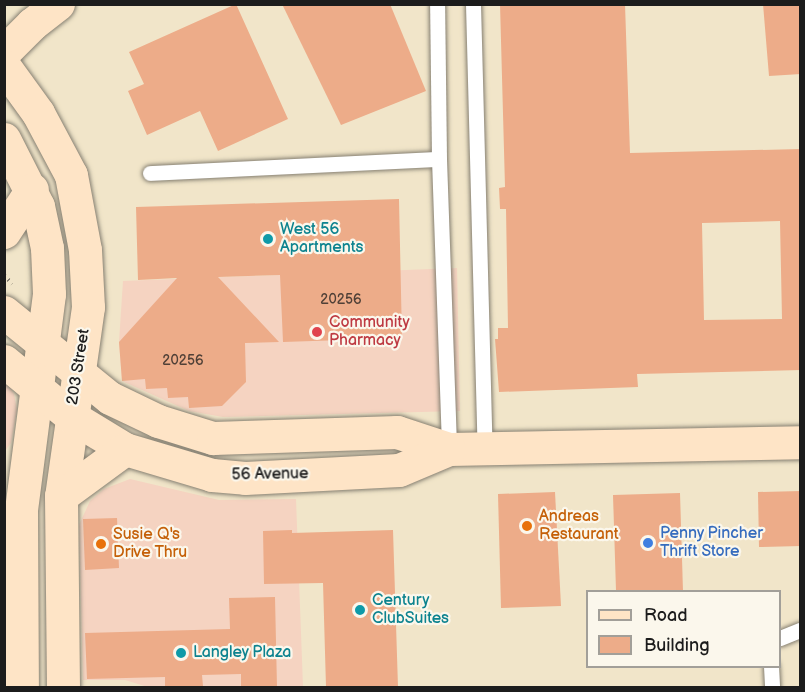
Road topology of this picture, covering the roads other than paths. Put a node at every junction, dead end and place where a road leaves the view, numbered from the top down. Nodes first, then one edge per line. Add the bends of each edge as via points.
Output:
1 (58, 4) edge
2 (437, 4) edge
3 (473, 4) edge
4 (4, 52) edge
5 (4, 66) edge
6 (4, 139) edge
7 (440, 159) junction
8 (150, 173) dead end
9 (32, 189) junction
10 (4, 232) edge
11 (4, 312) edge
12 (44, 347) junction
13 (4, 361) edge
14 (79, 374) junction
15 (38, 388) junction
16 (72, 417) junction
17 (801, 442) edge
18 (485, 448) junction
19 (125, 449) junction
20 (449, 449) junction
21 (14, 483) edge
22 (62, 496) junction
23 (801, 630) edge
24 (781, 638) edge
25 (771, 668) edge
26 (22, 687) edge
27 (63, 687) edge
28 (772, 687) edge

1 - 4 main road
2 - 7 lane
3 - 18 lane
5 - 14 main road, 203 Street via 38,113 70,175 85,250 88,307
6 - 9 main road
7 - 8 lane
7 - 20 lane
9 - 10 main road
9 - 12 main road via 47,248 49,294
11 - 12 main road, 56 Avenue
12 - 14 main road, 56 Avenue
12 - 15 main road
13 - 15 main road, 56 Avenue
14 - 16 main road, 203 Street
14 - 20 main road, 56 Avenue via 110,398 158,421 213,438 397,432
15 - 16 main road, 56 Avenue
15 - 21 main road
16 - 19 main road, 56 Avenue
16 - 22 main road, 203 Street
17 - 18 main road, 56 Avenue
18 - 20 main road, 56 Avenue
19 - 20 main road, 56 Avenue via 212,475 245,478 399,470
19 - 22 main road
21 - 26 main road
22 - 27 main road, 203 Street
23 - 24 lane
25 - 28 lane

